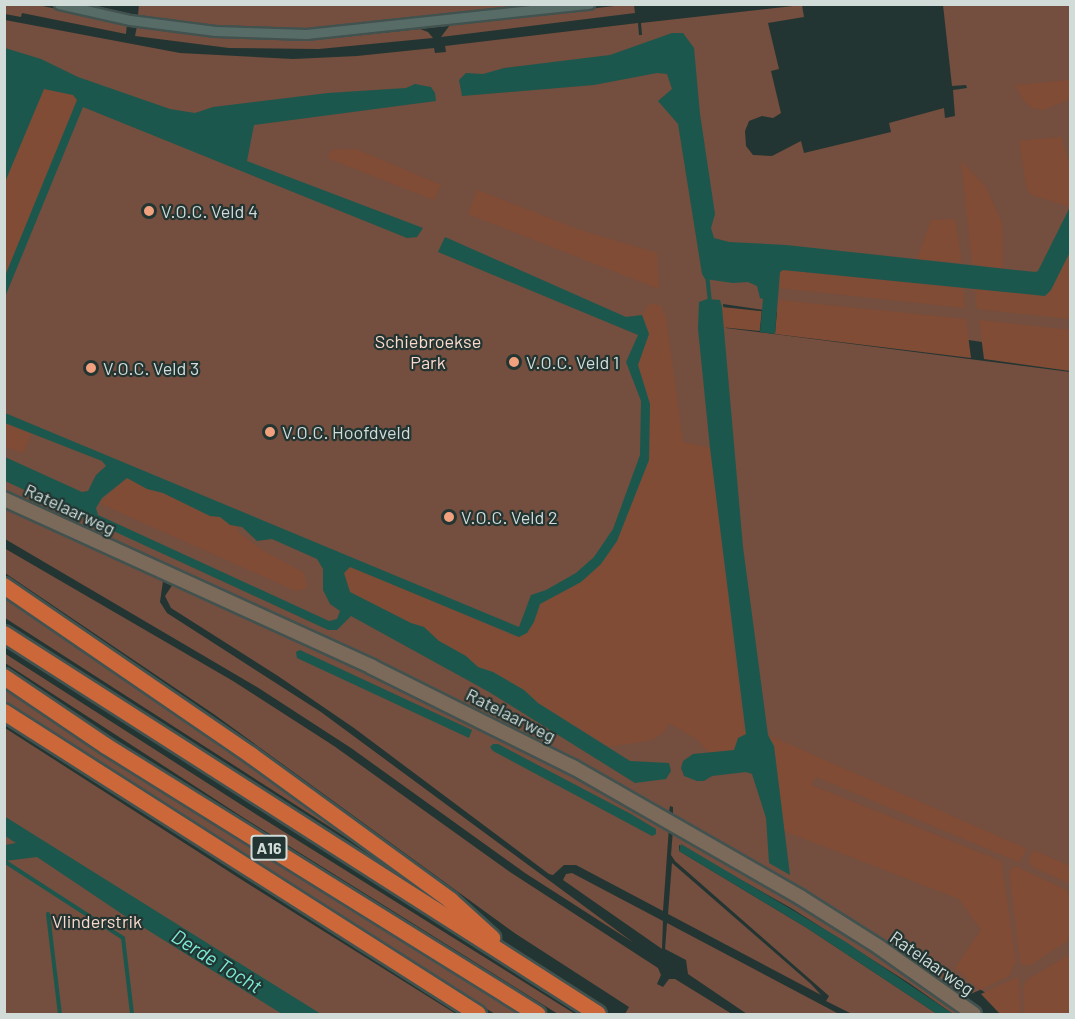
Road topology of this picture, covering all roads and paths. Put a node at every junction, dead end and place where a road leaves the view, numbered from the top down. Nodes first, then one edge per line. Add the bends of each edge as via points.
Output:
1 (59, 4) edge
2 (589, 4) edge
3 (4, 499) edge
4 (4, 586) edge
5 (4, 634) edge
6 (4, 677) edge
7 (6, 713) edge
8 (529, 971) junction
9 (478, 1014) edge
10 (537, 1014) edge
11 (598, 1014) edge
12 (974, 1014) edge

1 - 2 street via 130,20 215,31 306,34
3 - 12 street, Ratelaarweg via 372,667 573,767 800,897
4 - 8 highway, A16 via 152,685 450,900
5 - 8 highway, A16
6 - 10 highway, A16 via 106,746
7 - 9 highway, A16
8 - 11 highway, A16

